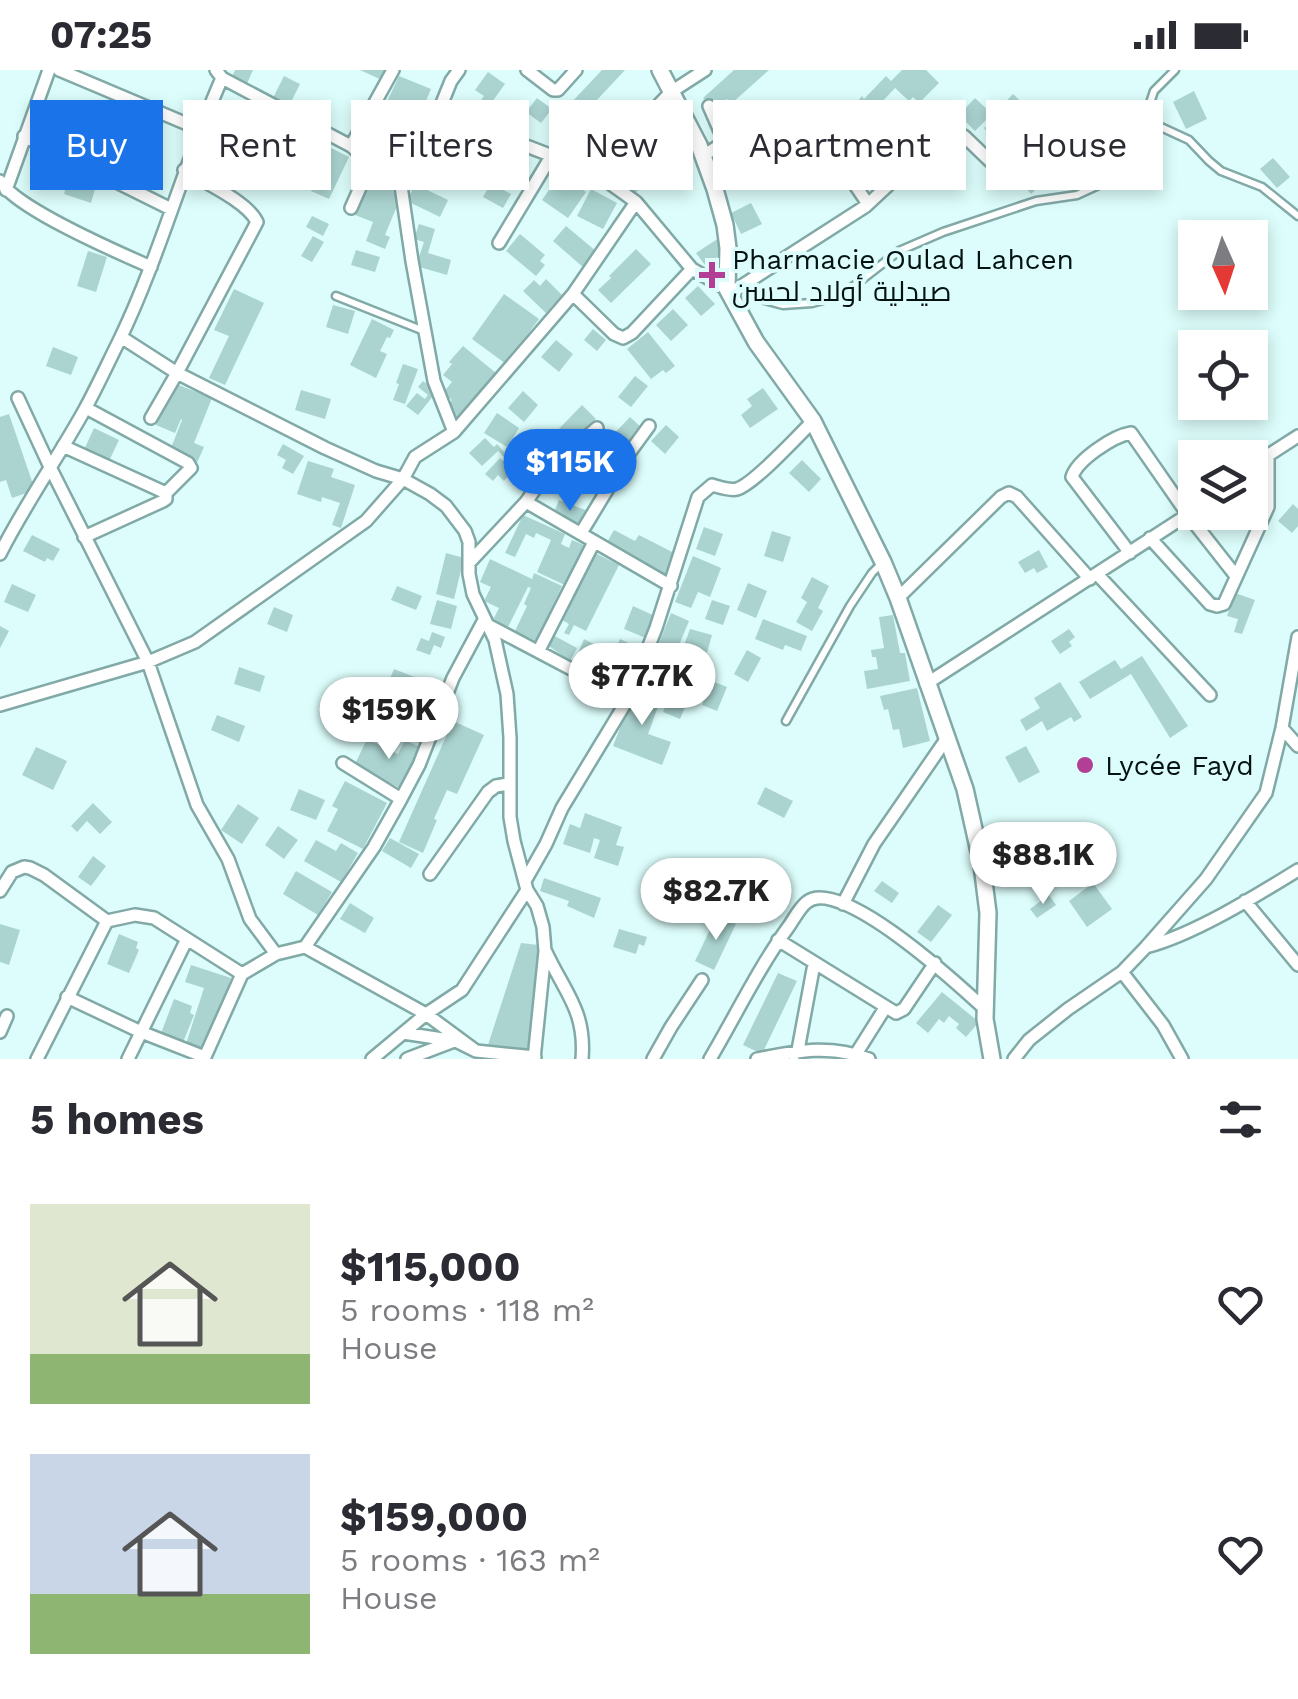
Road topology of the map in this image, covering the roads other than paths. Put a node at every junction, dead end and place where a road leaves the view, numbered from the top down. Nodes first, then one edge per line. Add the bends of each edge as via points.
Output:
1 (49, 70) edge
2 (60, 70) edge
3 (393, 70) edge
4 (458, 70) edge
5 (527, 70) edge
6 (576, 70) edge
7 (660, 70) edge
8 (705, 70) edge
9 (1174, 70) edge
10 (219, 74) edge
11 (671, 92) junction
12 (210, 100) edge
13 (376, 100) edge
14 (443, 100) edge
15 (663, 100) edge
16 (1151, 100) edge
17 (709, 106) dead end
18 (183, 122) edge
19 (1163, 128) edge
20 (24, 136) junction
21 (351, 146) edge
22 (703, 156) junction
23 (986, 158) edge
24 (549, 159) edge
25 (183, 173) edge
26 (3, 185) edge
27 (217, 190) edge
28 (359, 190) edge
29 (402, 190) edge
30 (619, 190) edge
31 (859, 190) edge
32 (1088, 190) edge
33 (636, 202) junction
34 (868, 204) junction
35 (351, 208) dead end
36 (171, 209) junction
37 (1298, 216) edge
38 (499, 242) dead end
39 (151, 267) junction
40 (692, 269) junction
41 (732, 289) junction
42 (573, 294) junction
43 (336, 296) dead end
44 (425, 331) junction
45 (121, 337) junction
46 (178, 373) junction
47 (18, 398) dead end
48 (86, 408) junction
49 (152, 418) dead end
50 (813, 421) junction
51 (649, 426) dead end
52 (597, 428) dead end
53 (454, 432) junction
54 (1298, 436) edge
55 (63, 446) junction
56 (1268, 455) edge
57 (50, 467) junction
58 (403, 479) junction
59 (166, 493) junction
60 (1178, 493) edge
61 (526, 502) junction
62 (1178, 521) edge
63 (0, 522) edge
64 (12, 529) junction
65 (1204, 530) edge
66 (1257, 530) edge
67 (582, 533) junction
68 (84, 536) junction
69 (1150, 538) junction
70 (594, 542) junction
71 (1130, 553) junction
72 (0, 554) edge
73 (469, 562) junction
74 (883, 562) junction
75 (1094, 576) junction
76 (1236, 576) junction
77 (670, 586) junction
78 (898, 598) junction
79 (485, 622) junction
80 (1298, 637) edge
81 (539, 650) junction
82 (148, 662) junction
83 (1298, 682) edge
84 (926, 684) junction
85 (1210, 695) dead end
86 (628, 699) junction
87 (1285, 702) junction
88 (0, 705) edge
89 (786, 721) dead end
90 (1282, 728) junction
91 (947, 738) junction
92 (1298, 746) edge
93 (343, 763) dead end
94 (508, 784) junction
95 (401, 799) junction
96 (1298, 870) edge
97 (430, 874) dead end
98 (526, 885) junction
99 (0, 891) edge
100 (1245, 901) junction
101 (843, 904) junction
102 (107, 922) junction
103 (188, 939) junction
104 (778, 940) junction
105 (305, 947) junction
106 (1146, 947) junction
107 (545, 951) junction
108 (276, 954) junction
109 (814, 964) junction
110 (935, 964) junction
111 (1298, 965) edge
112 (1122, 972) junction
113 (242, 974) junction
114 (702, 980) dead end
115 (67, 997) junction
116 (884, 1008) junction
117 (985, 1009) junction
118 (426, 1014) junction
119 (7, 1016) dead end
120 (0, 1032) edge
121 (141, 1032) junction
122 (403, 1033) junction
123 (456, 1041) junction
124 (476, 1051) junction
125 (856, 1054) junction
126 (795, 1055) edge
127 (38, 1056) edge
128 (204, 1058) edge
129 (534, 1058) edge
130 (55, 1059) edge
131 (128, 1059) edge
132 (372, 1059) edge
133 (407, 1059) edge
134 (582, 1059) edge
135 (653, 1059) edge
136 (710, 1059) edge
137 (757, 1059) edge
138 (869, 1059) edge
139 (992, 1059) edge
140 (1014, 1059) edge
141 (1182, 1059) edge

1 - 20 street
2 - 18 street
3 - 13 street
4 - 14 street
5 - 6 street via 553,90
7 - 11 street
8 - 11 street
9 - 16 lane
10 - 12 street
10 - 21 street
11 - 15 street
11 - 22 street
17 - 22 street via 723,138
19 - 37 lane
20 - 26 street
20 - 36 street
22 - 41 street via 725,224
23 - 34 street via 964,136 942,135
24 - 38 street
25 - 36 street
26 - 39 street via 86,237
27 - 46 street via 257,222
28 - 35 street
29 - 44 street
30 - 33 street
31 - 34 street
32 - 41 lane via 943,232 899,252 842,295 812,304 783,305
33 - 40 street
33 - 42 street
34 - 41 street
36 - 39 street
39 - 45 street
40 - 41 street
40 - 42 street via 623,338
41 - 50 street via 756,342
42 - 53 street
43 - 44 lane
44 - 53 street via 434,381
45 - 46 street
45 - 48 street
46 - 49 street
46 - 58 street via 325,448
47 - 57 street
48 - 55 street
48 - 59 street via 191,465
50 - 74 street
50 - 77 street via 746,483 736,489 712,486 698,496
51 - 67 street
52 - 61 street via 550,468
53 - 58 street via 415,457
54 - 56 street
55 - 57 street
55 - 59 street
57 - 64 street
57 - 68 street
58 - 73 street via 455,516 469,542
58 - 82 street via 366,521 195,642
59 - 68 street via 163,501
60 - 71 street via 1131,432 1076,466 1072,477
61 - 67 street
61 - 73 street
62 - 69 street
63 - 64 street
64 - 72 street
65 - 76 street
66 - 76 street
67 - 70 street
68 - 82 street
69 - 71 street
69 - 76 street via 1210,604 1224,604
70 - 77 street
70 - 81 street
71 - 75 street
73 - 79 street
74 - 78 street
74 - 89 lane via 850,606
75 - 78 street via 1009,493
75 - 84 street
75 - 85 street
77 - 86 street
78 - 84 street
79 - 81 street
79 - 94 street via 506,694
79 - 95 street
80 - 87 street
81 - 86 street
82 - 88 street
82 - 108 street via 197,804 228,859 250,919
83 - 87 street
84 - 91 street
86 - 98 street via 562,808
87 - 90 street
90 - 92 street
90 - 106 street via 1266,794
91 - 101 street via 874,844
91 - 117 street via 982,865
93 - 95 street
94 - 97 street via 488,792
94 - 98 street
95 - 105 street
96 - 100 street
98 - 107 street
98 - 118 street via 462,990
99 - 102 street via 12,872 30,868
100 - 106 street
100 - 111 street
101 - 104 street via 822,897 808,901
101 - 110 street
102 - 103 street via 145,915
102 - 115 street
103 - 113 street
103 - 121 street
104 - 109 street
104 - 136 street
105 - 108 street
105 - 118 street
106 - 112 street
107 - 129 street
107 - 134 street via 579,1014
108 - 113 street
109 - 116 street
109 - 126 street
110 - 116 street via 902,1012
110 - 117 street
112 - 140 street via 1029,1040
112 - 141 street
113 - 128 street
114 - 135 street
115 - 121 street
115 - 127 street
116 - 125 street
117 - 139 street
118 - 122 street
118 - 124 street
119 - 120 street
121 - 128 street
121 - 131 street
122 - 123 street
122 - 132 street
123 - 124 street
123 - 133 street
124 - 129 street
125 - 126 street
125 - 138 street
126 - 137 street
127 - 130 street

